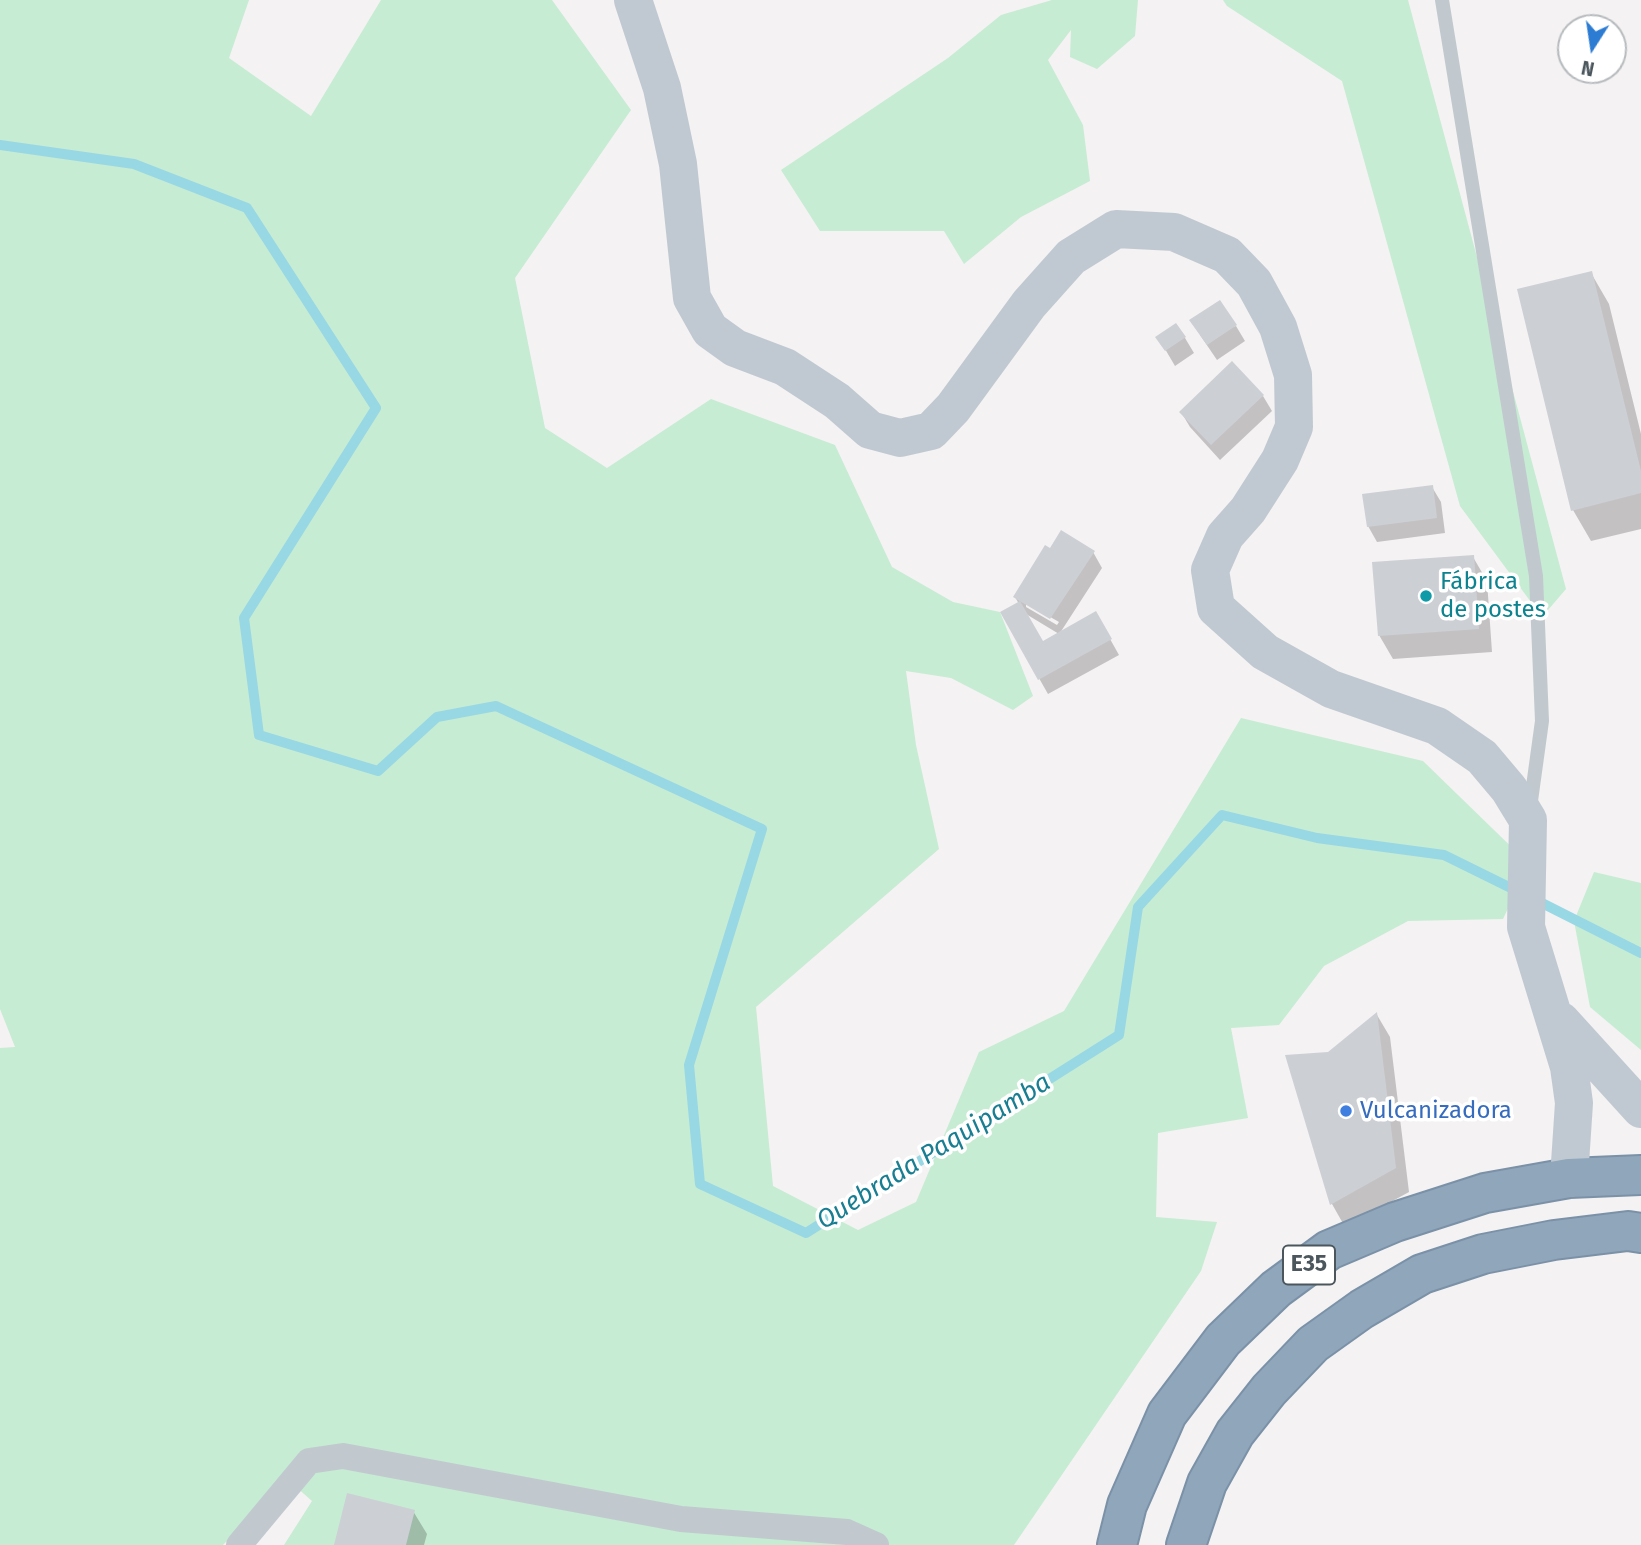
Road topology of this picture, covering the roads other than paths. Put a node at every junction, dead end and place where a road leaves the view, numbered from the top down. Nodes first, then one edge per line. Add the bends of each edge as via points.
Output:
1 (633, 0) edge
2 (1443, 0) edge
3 (1529, 832) junction
4 (1555, 1014) junction
5 (1641, 1109) edge
6 (1641, 1175) edge
7 (1569, 1178) junction
8 (1641, 1233) edge
9 (240, 1545) edge
10 (876, 1545) edge
11 (1117, 1545) edge
12 (1186, 1545) edge

1 - 3 street via 662,88 678,164 692,298 710,330 735,348 786,368 870,430 900,438 931,430 1071,257 1116,229 1174,232 1227,255 1254,283 1278,327 1293,375 1294,427 1280,460 1225,536 1210,570 1216,608 1265,652 1331,689 1437,726 1482,757 1509,789
2 - 3 lane via 1536,576 1542,721
3 - 4 street via 1526,927
4 - 5 street
4 - 7 street via 1574,1104
6 - 7 highway, E35
7 - 11 highway, E35 via 1485,1193 1395,1222 1329,1250 1276,1289 1223,1340 1167,1414 1127,1505
8 - 12 highway, E35 via 1554,1240 1483,1254 1422,1275 1362,1308 1313,1344 1235,1433 1208,1483
9 - 10 street via 309,1461 343,1456 681,1519 847,1532

